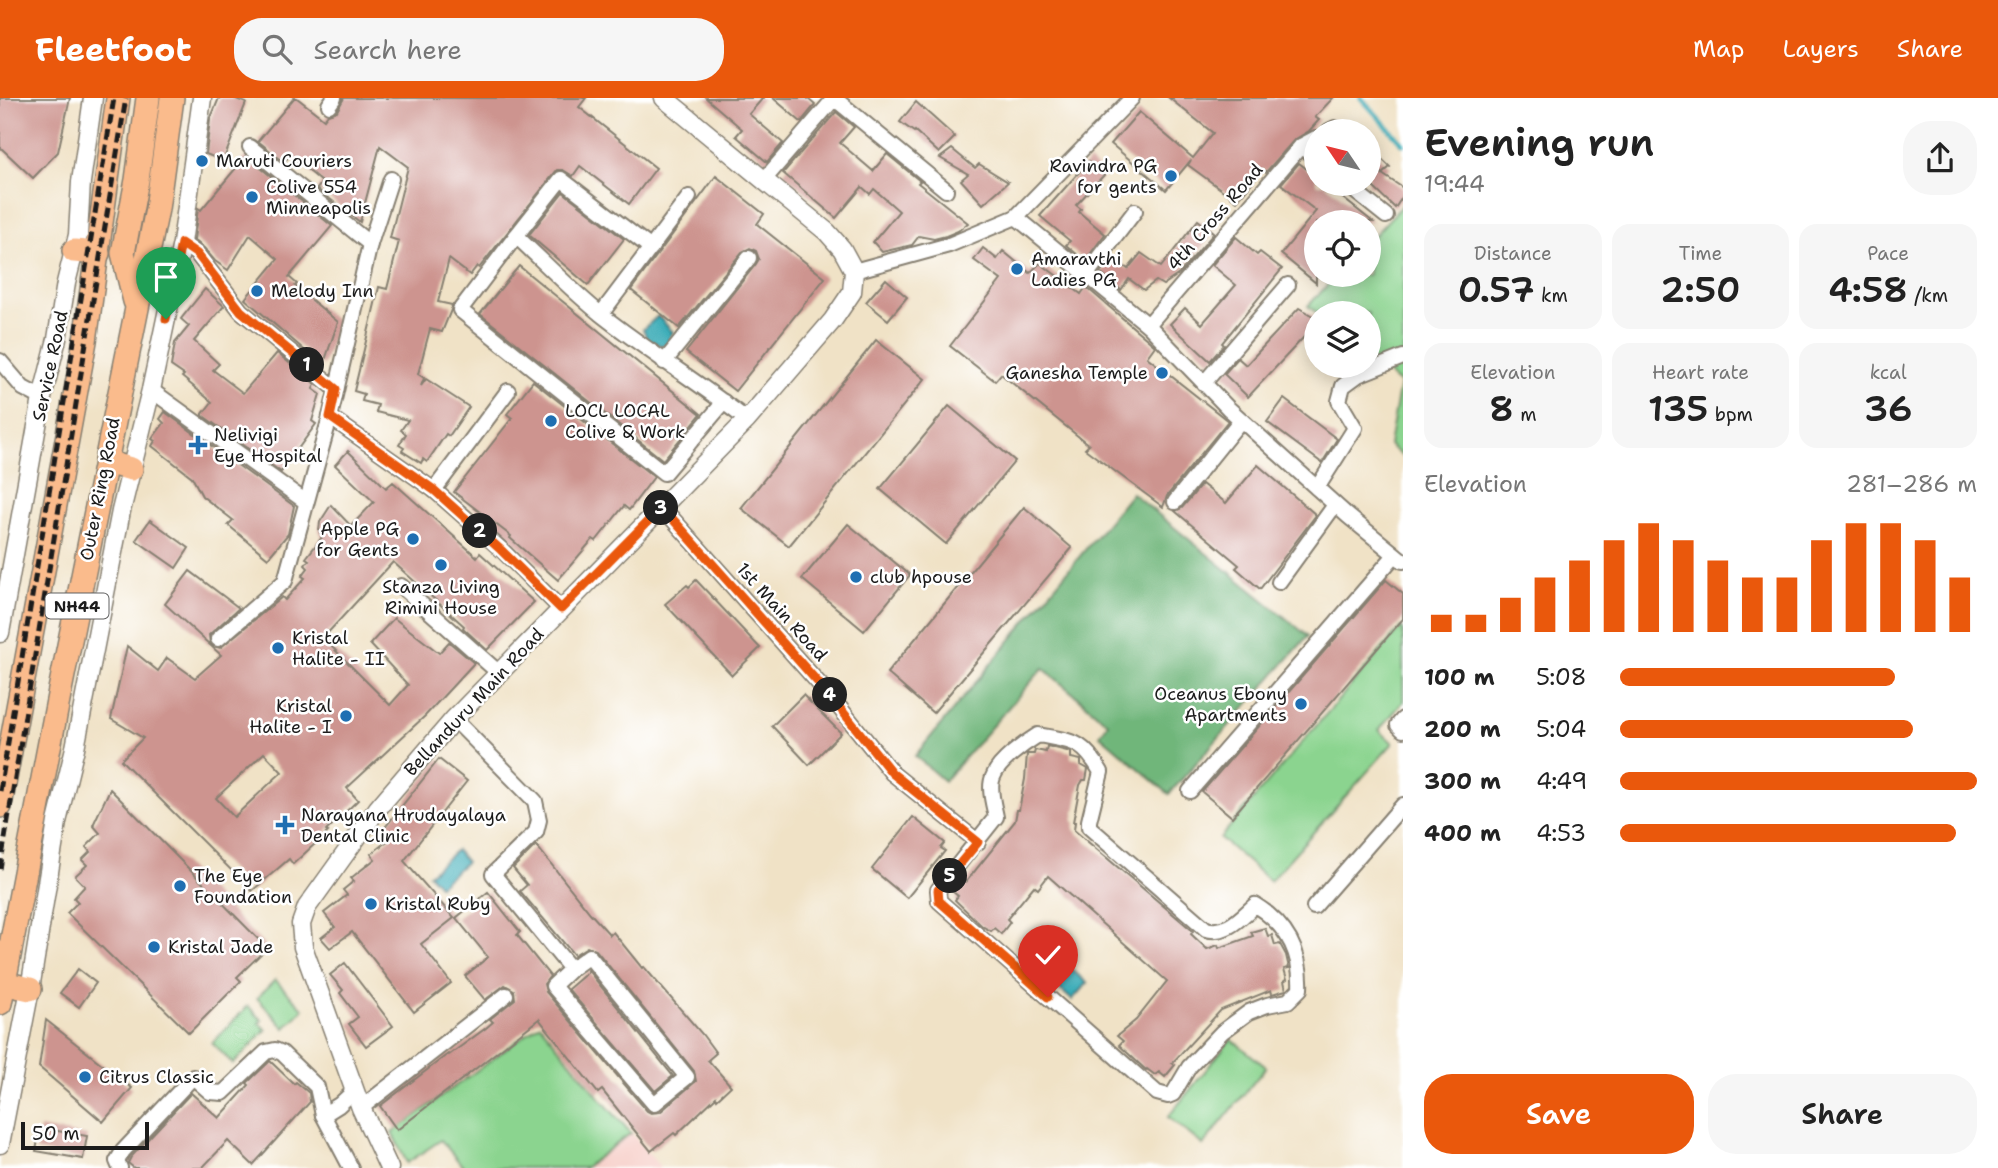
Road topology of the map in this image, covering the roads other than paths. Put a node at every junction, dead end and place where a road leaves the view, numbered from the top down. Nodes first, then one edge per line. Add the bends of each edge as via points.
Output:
1 (93, 98) edge
2 (118, 98) edge
3 (148, 98) edge
4 (172, 98) edge
5 (202, 98) edge
6 (664, 98) edge
7 (1132, 98) edge
8 (1304, 144) edge
9 (1301, 146) junction
10 (250, 147) dead end
11 (1304, 149) edge
12 (391, 180) dead end
13 (764, 180) junction
14 (946, 190) dead end
15 (1361, 196) edge
16 (689, 197) dead end
17 (1135, 211) dead end
18 (1386, 216) dead end
19 (1016, 217) junction
20 (516, 236) junction
21 (181, 243) junction
22 (370, 244) junction
23 (651, 248) junction
24 (74, 251) junction
25 (98, 253) junction
26 (749, 258) dead end
27 (855, 271) junction
28 (1087, 274) junction
29 (1288, 285) dead end
30 (137, 310) junction
31 (601, 314) junction
32 (1148, 325) junction
33 (1403, 357) edge
34 (0, 361) edge
35 (664, 362) junction
36 (1204, 383) junction
37 (336, 389) junction
38 (151, 390) junction
39 (508, 391) dead end
40 (42, 398) junction
41 (724, 402) junction
42 (330, 417) junction
43 (747, 419) junction
44 (1241, 420) junction
45 (106, 462) junction
46 (131, 469) junction
47 (1317, 488) junction
48 (434, 490) junction
49 (306, 502) junction
50 (1175, 502) dead end
51 (1335, 505) junction
52 (662, 507) junction
53 (1399, 558) edge
54 (1279, 582) dead end
55 (401, 586) dead end
56 (561, 609) junction
57 (0, 633) edge
58 (218, 639) dead end
59 (499, 673) junction
60 (454, 719) junction
61 (1403, 719) edge
62 (1403, 730) edge
63 (1190, 791) dead end
64 (1403, 805) edge
65 (0, 807) edge
66 (978, 842) junction
67 (1314, 907) dead end
68 (571, 969) junction
69 (30, 989) junction
70 (2, 993) edge
71 (506, 995) dead end
72 (354, 1091) junction
73 (361, 1108) junction
74 (323, 1115) junction
75 (0, 1144) edge
76 (120, 1168) edge
77 (351, 1168) edge
78 (389, 1168) edge

1 - 24 street, Service Road
2 - 25 highway, NH44
3 - 30 highway via 123,253
4 - 30 highway, Outer Ring Road / NH44 via 158,209
5 - 21 street
6 - 13 street
7 - 19 street
8 - 9 street, 4th Cross Road
9 - 11 street
9 - 32 street, 4th Cross Road
10 - 22 street
12 - 22 street
13 - 14 street via 832,101
13 - 27 street via 827,232
15 - 18 street
16 - 23 street
17 - 28 street
19 - 27 street via 949,245
19 - 28 street
20 - 23 street via 561,179
20 - 31 street
20 - 41 street via 460,310 664,473
21 - 37 street via 197,254 241,311
21 - 38 street
22 - 37 street
23 - 31 street
24 - 25 highway
24 - 40 street, Service Road
25 - 65 highway, NH44
26 - 35 street
27 - 43 street, Bellanduru Main Road via 852,292 833,320
28 - 32 street
29 - 36 street
30 - 45 highway, Outer Ring Road / NH44
31 - 35 street
32 - 36 street
33 - 47 street via 1342,386 1339,401 1355,428
34 - 40 street via 23,388
35 - 41 street
36 - 44 street
37 - 42 street
38 - 46 street
38 - 49 street
39 - 48 street
40 - 57 street, Service Road
41 - 43 street
42 - 48 street
42 - 49 street
43 - 52 street, Bellanduru Main Road
44 - 47 street
44 - 50 street
45 - 46 highway
45 - 70 highway, Outer Ring Road / NH44
46 - 69 street via 57,822
47 - 51 street
48 - 56 street
49 - 58 street via 285,581
51 - 53 street
51 - 54 street
52 - 56 street, Bellanduru Main Road
52 - 66 street, 1st Main Road via 831,697 892,773
53 - 63 street
55 - 59 street
56 - 59 street, Bellanduru Main Road
59 - 60 street, Bellanduru Main Road
60 - 68 street via 535,801 536,832 493,874
60 - 72 street, Bellanduru Main Road via 378,808 318,890 301,924 303,947
61 - 62 street via 1398,725
64 - 67 street
66 - 66 street via 996,817 992,777 1018,747 1038,735 1076,743 1090,753 1101,772 1089,827 1206,929 1226,929 1255,905 1271,914 1287,931 1301,974 1300,989 1288,1000 1249,1012 1222,1032 1189,1067 1173,1094 1157,1093 939,901 938,890
68 - 68 street via 553,986 654,1104 687,1077 589,956
69 - 70 highway
69 - 75 street
71 - 73 street
72 - 73 street, Bellanduru Main Road
72 - 74 street
73 - 78 street, Bellanduru Main Road
74 - 76 street via 317,1087 282,1053 266,1052 223,1093 210,1092 193,1077 123,1151 117,1161
74 - 77 street

